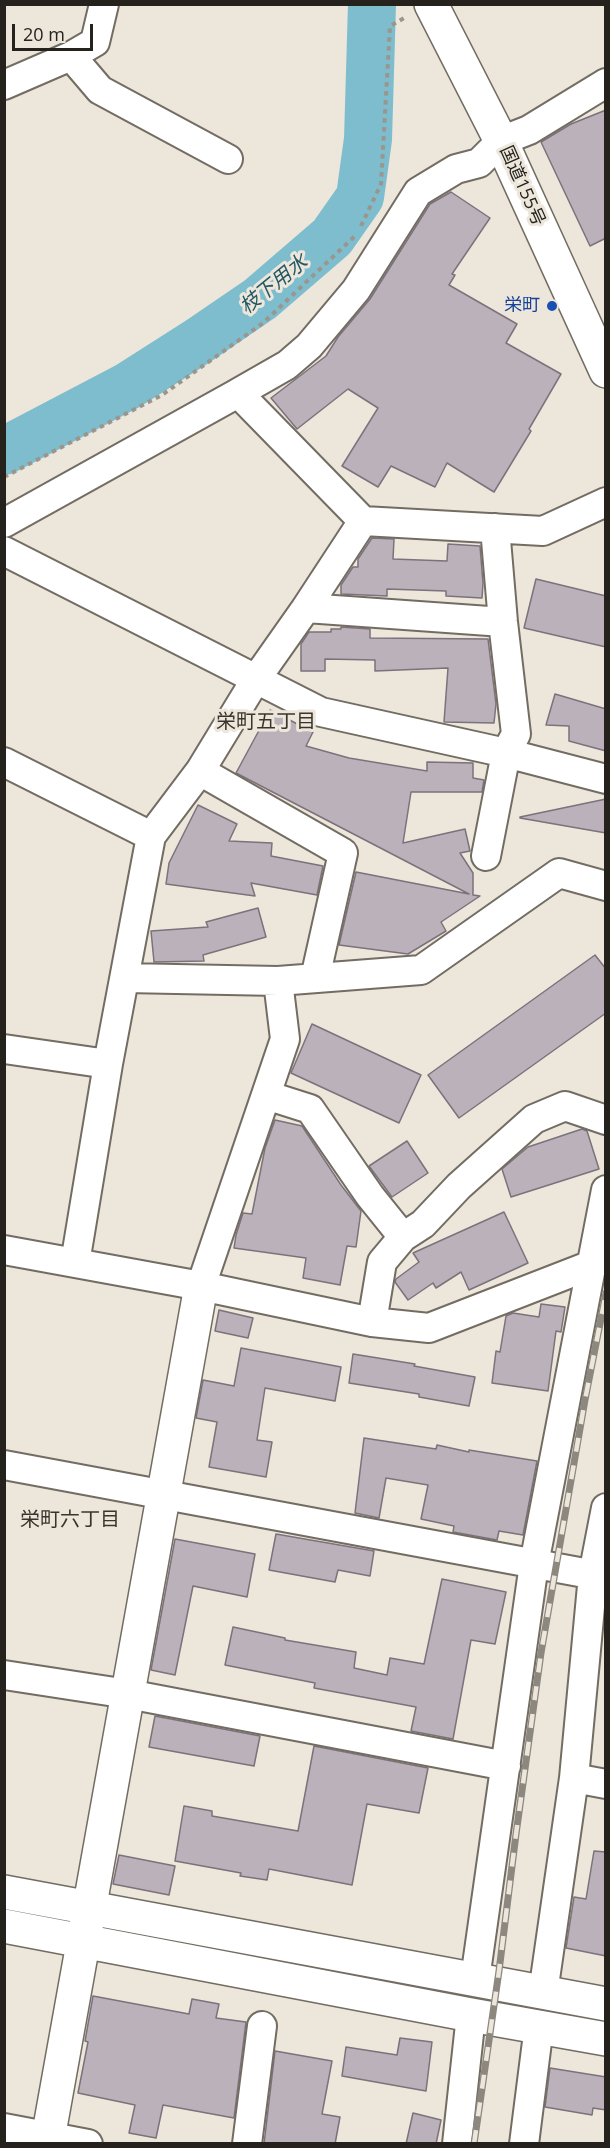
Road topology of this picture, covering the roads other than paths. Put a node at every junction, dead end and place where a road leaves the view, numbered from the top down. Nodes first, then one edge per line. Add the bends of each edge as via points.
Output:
1 (104, 4) edge
2 (420, 10) edge
3 (71, 56) junction
4 (606, 83) edge
5 (4, 86) edge
6 (501, 141) junction
7 (228, 159) dead end
8 (606, 371) edge
9 (238, 393) junction
10 (606, 502) edge
11 (363, 521) junction
12 (4, 523) edge
13 (495, 528) junction
14 (4, 551) edge
15 (306, 608) junction
16 (503, 622) junction
17 (256, 680) junction
18 (506, 753) junction
19 (5, 765) edge
20 (200, 771) junction
21 (606, 779) edge
22 (151, 836) junction
23 (486, 856) dead end
24 (606, 886) edge
25 (125, 978) junction
26 (315, 978) junction
27 (278, 981) junction
28 (4, 1049) edge
29 (108, 1064) junction
30 (266, 1095) junction
31 (606, 1120) edge
32 (606, 1190) edge
33 (403, 1238) junction
34 (4, 1250) edge
35 (75, 1263) junction
36 (598, 1263) edge
37 (201, 1286) junction
38 (372, 1322) junction
39 (4, 1465) edge
40 (164, 1495) junction
41 (606, 1508) edge
42 (534, 1564) junction
43 (599, 1576) edge
44 (4, 1675) edge
45 (128, 1694) junction
46 (506, 1766) junction
47 (574, 1778) junction
48 (606, 1784) edge
49 (4, 1892) edge
50 (90, 1907) junction
51 (4, 1926) edge
52 (83, 1940) junction
53 (474, 1979) junction
54 (543, 1993) junction
55 (606, 2004) edge
56 (471, 2015) junction
57 (262, 2026) dead end
58 (539, 2026) junction
59 (606, 2039) edge
60 (4, 2128) edge
61 (47, 2140) edge
62 (88, 2144) edge
63 (247, 2144) edge
64 (457, 2144) edge
65 (524, 2144) edge

1 - 3 street via 95,42
2 - 6 main road, 国道155号
3 - 5 street
3 - 7 street via 100,90
4 - 6 street via 529,130
6 - 8 main road, 国道155号
6 - 9 street via 478,164 456,169 418,192 356,290 309,346
9 - 11 street
9 - 12 street
10 - 13 street via 543,531
11 - 13 street
11 - 15 street
13 - 16 street
14 - 17 street
15 - 16 street
15 - 17 street
16 - 18 street via 516,734
17 - 18 street via 321,712
17 - 20 street
18 - 21 street
18 - 23 street
19 - 22 street
20 - 22 street
20 - 26 street via 343,853
22 - 25 street
24 - 26 street via 559,873 421,970
25 - 27 street
25 - 29 street
26 - 27 street
27 - 30 street via 285,1039
28 - 29 street
29 - 35 street
30 - 33 street via 310,1109
30 - 37 street
31 - 33 street via 565,1106 534,1119 423,1224
32 - 36 street
33 - 38 street via 382,1262
34 - 35 street
35 - 37 street
36 - 38 street via 429,1328
36 - 42 street
37 - 38 street
37 - 40 main road
39 - 40 street
40 - 42 street
40 - 45 main road
41 - 43 street
42 - 43 street
42 - 46 street
43 - 47 street
44 - 45 street
45 - 46 street
45 - 50 main road
46 - 53 street
47 - 48 street
47 - 54 street
49 - 50 main road
50 - 52 main road
50 - 53 main road
51 - 52 main road
52 - 56 main road
52 - 61 main road
53 - 54 main road
54 - 55 main road
56 - 58 main road
56 - 64 street
57 - 63 street
58 - 59 main road
58 - 65 street
60 - 61 street
61 - 62 street

